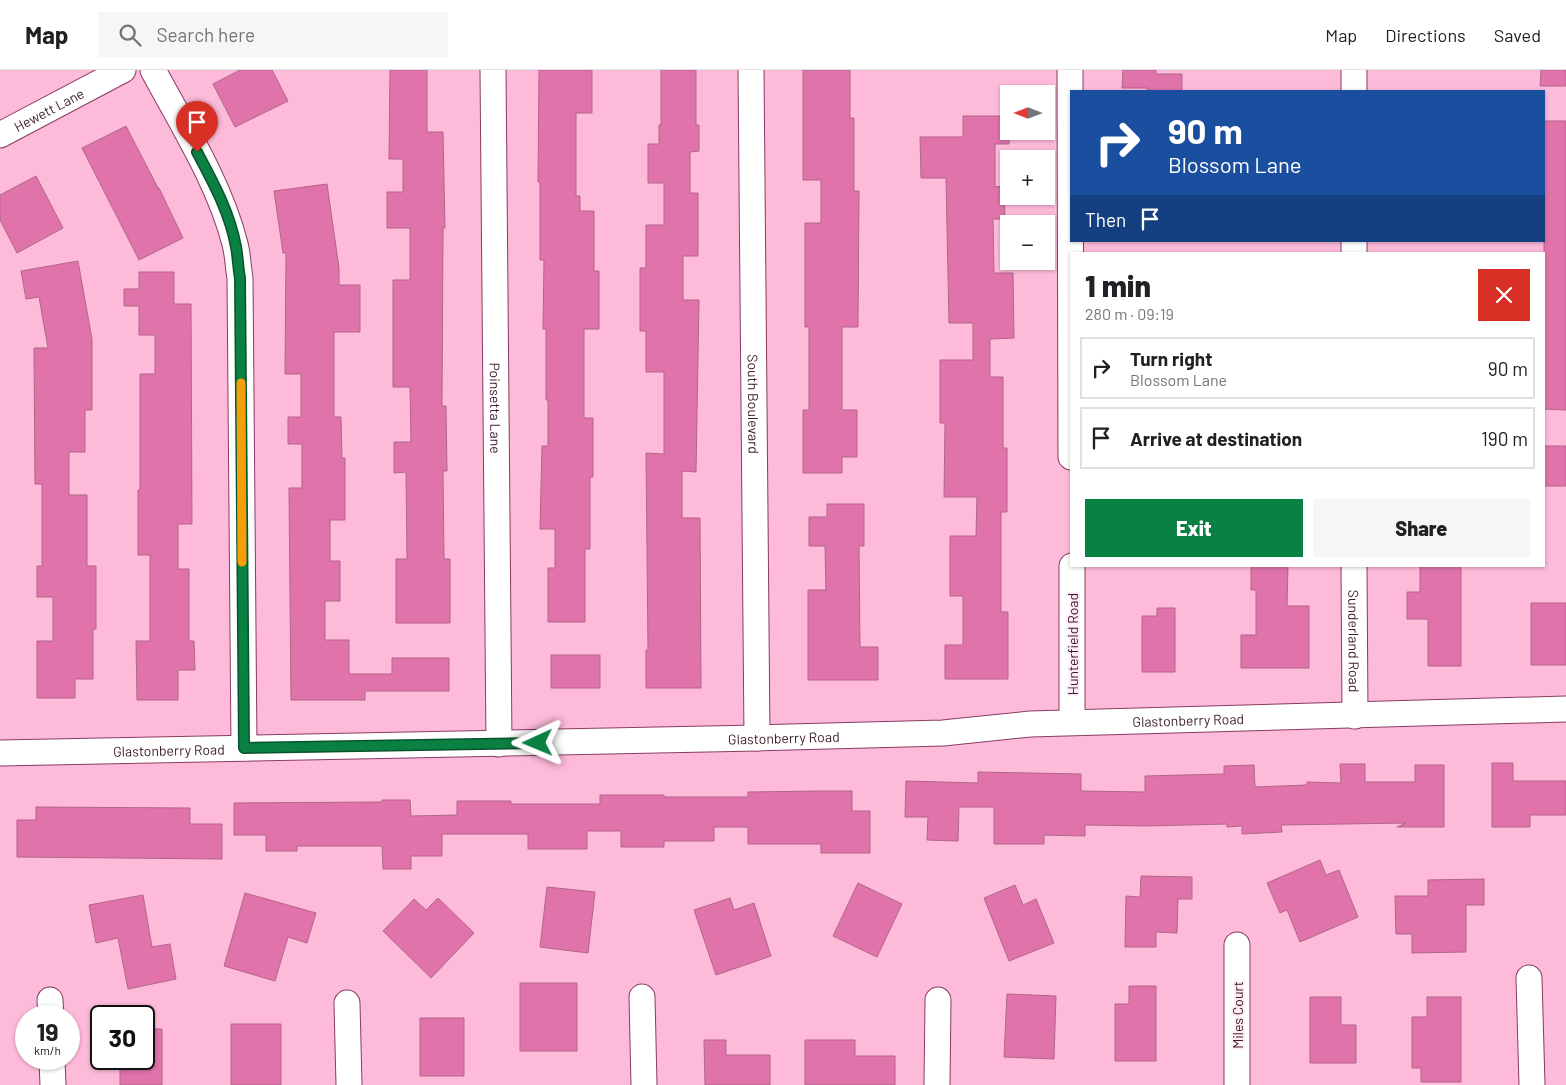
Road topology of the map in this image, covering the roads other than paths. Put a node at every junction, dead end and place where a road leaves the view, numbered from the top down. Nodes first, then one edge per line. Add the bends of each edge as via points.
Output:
1 (123, 70) edge
2 (153, 70) edge
3 (493, 70) edge
4 (752, 70) edge
5 (1070, 70) edge
6 (1354, 70) edge
7 (1070, 90) edge
8 (1354, 90) edge
9 (0, 135) edge
10 (1072, 567) edge
11 (1354, 567) edge
12 (1566, 709) edge
13 (1354, 716) junction
14 (1072, 722) junction
15 (756, 738) junction
16 (499, 744) junction
17 (244, 748) junction
18 (0, 753) edge
19 (1237, 945) dead end
20 (1529, 978) dead end
21 (642, 997) dead end
22 (938, 1000) dead end
23 (346, 1003) dead end
24 (52, 1070) edge
25 (53, 1085) edge
26 (349, 1085) edge
27 (644, 1085) edge
28 (937, 1085) edge
29 (1237, 1085) edge
30 (1532, 1085) edge

1 - 9 street, Hewett Lane
2 - 17 street via 215,186 236,245 240,278
3 - 16 street, Poinsetta Lane
4 - 15 street, South Boulevard
5 - 7 street
6 - 8 street
10 - 14 street, Hunterfield Road
11 - 13 street, Sunderland Road
12 - 13 street, Glastonberry Road
13 - 14 street, Glastonberry Road
14 - 15 street, Glastonberry Road via 943,733
15 - 16 street, Glastonberry Road
16 - 17 street, Glastonberry Road
17 - 18 street, Glastonberry Road
19 - 29 street, Miles Court
20 - 30 street
21 - 27 street
22 - 28 street
23 - 26 street
24 - 25 street

